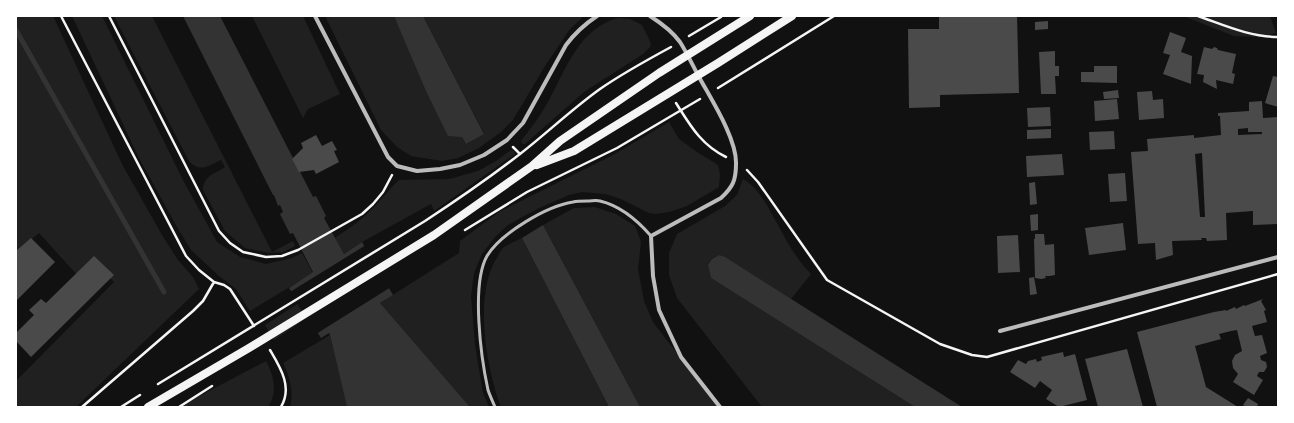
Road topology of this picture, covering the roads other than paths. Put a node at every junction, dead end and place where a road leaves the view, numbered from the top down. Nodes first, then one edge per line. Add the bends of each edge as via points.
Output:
1 (315, 16) edge
2 (597, 16) edge
3 (650, 16) edge
4 (750, 16) edge
5 (792, 16) edge
6 (687, 55) junction
7 (698, 75) junction
8 (532, 166) junction
9 (651, 236) junction
10 (1278, 257) edge
11 (1000, 331) dead end
12 (148, 407) edge
13 (495, 407) edge
14 (720, 407) edge

1 - 2 street via 388,157 397,166 417,171 460,165 484,155 507,140 523,124 573,35
3 - 6 street via 663,24 680,41
4 - 6 main road
5 - 7 main road
6 - 7 street
6 - 8 main road via 560,141
7 - 8 main road via 574,151
7 - 9 street via 722,118 735,152 734,183 721,198
8 - 12 main road via 434,235
9 - 13 lane via 639,222 599,200 572,202 539,214 512,230 499,242 487,256 478,296 480,342 488,391
9 - 14 street via 658,310 681,357
10 - 11 street

